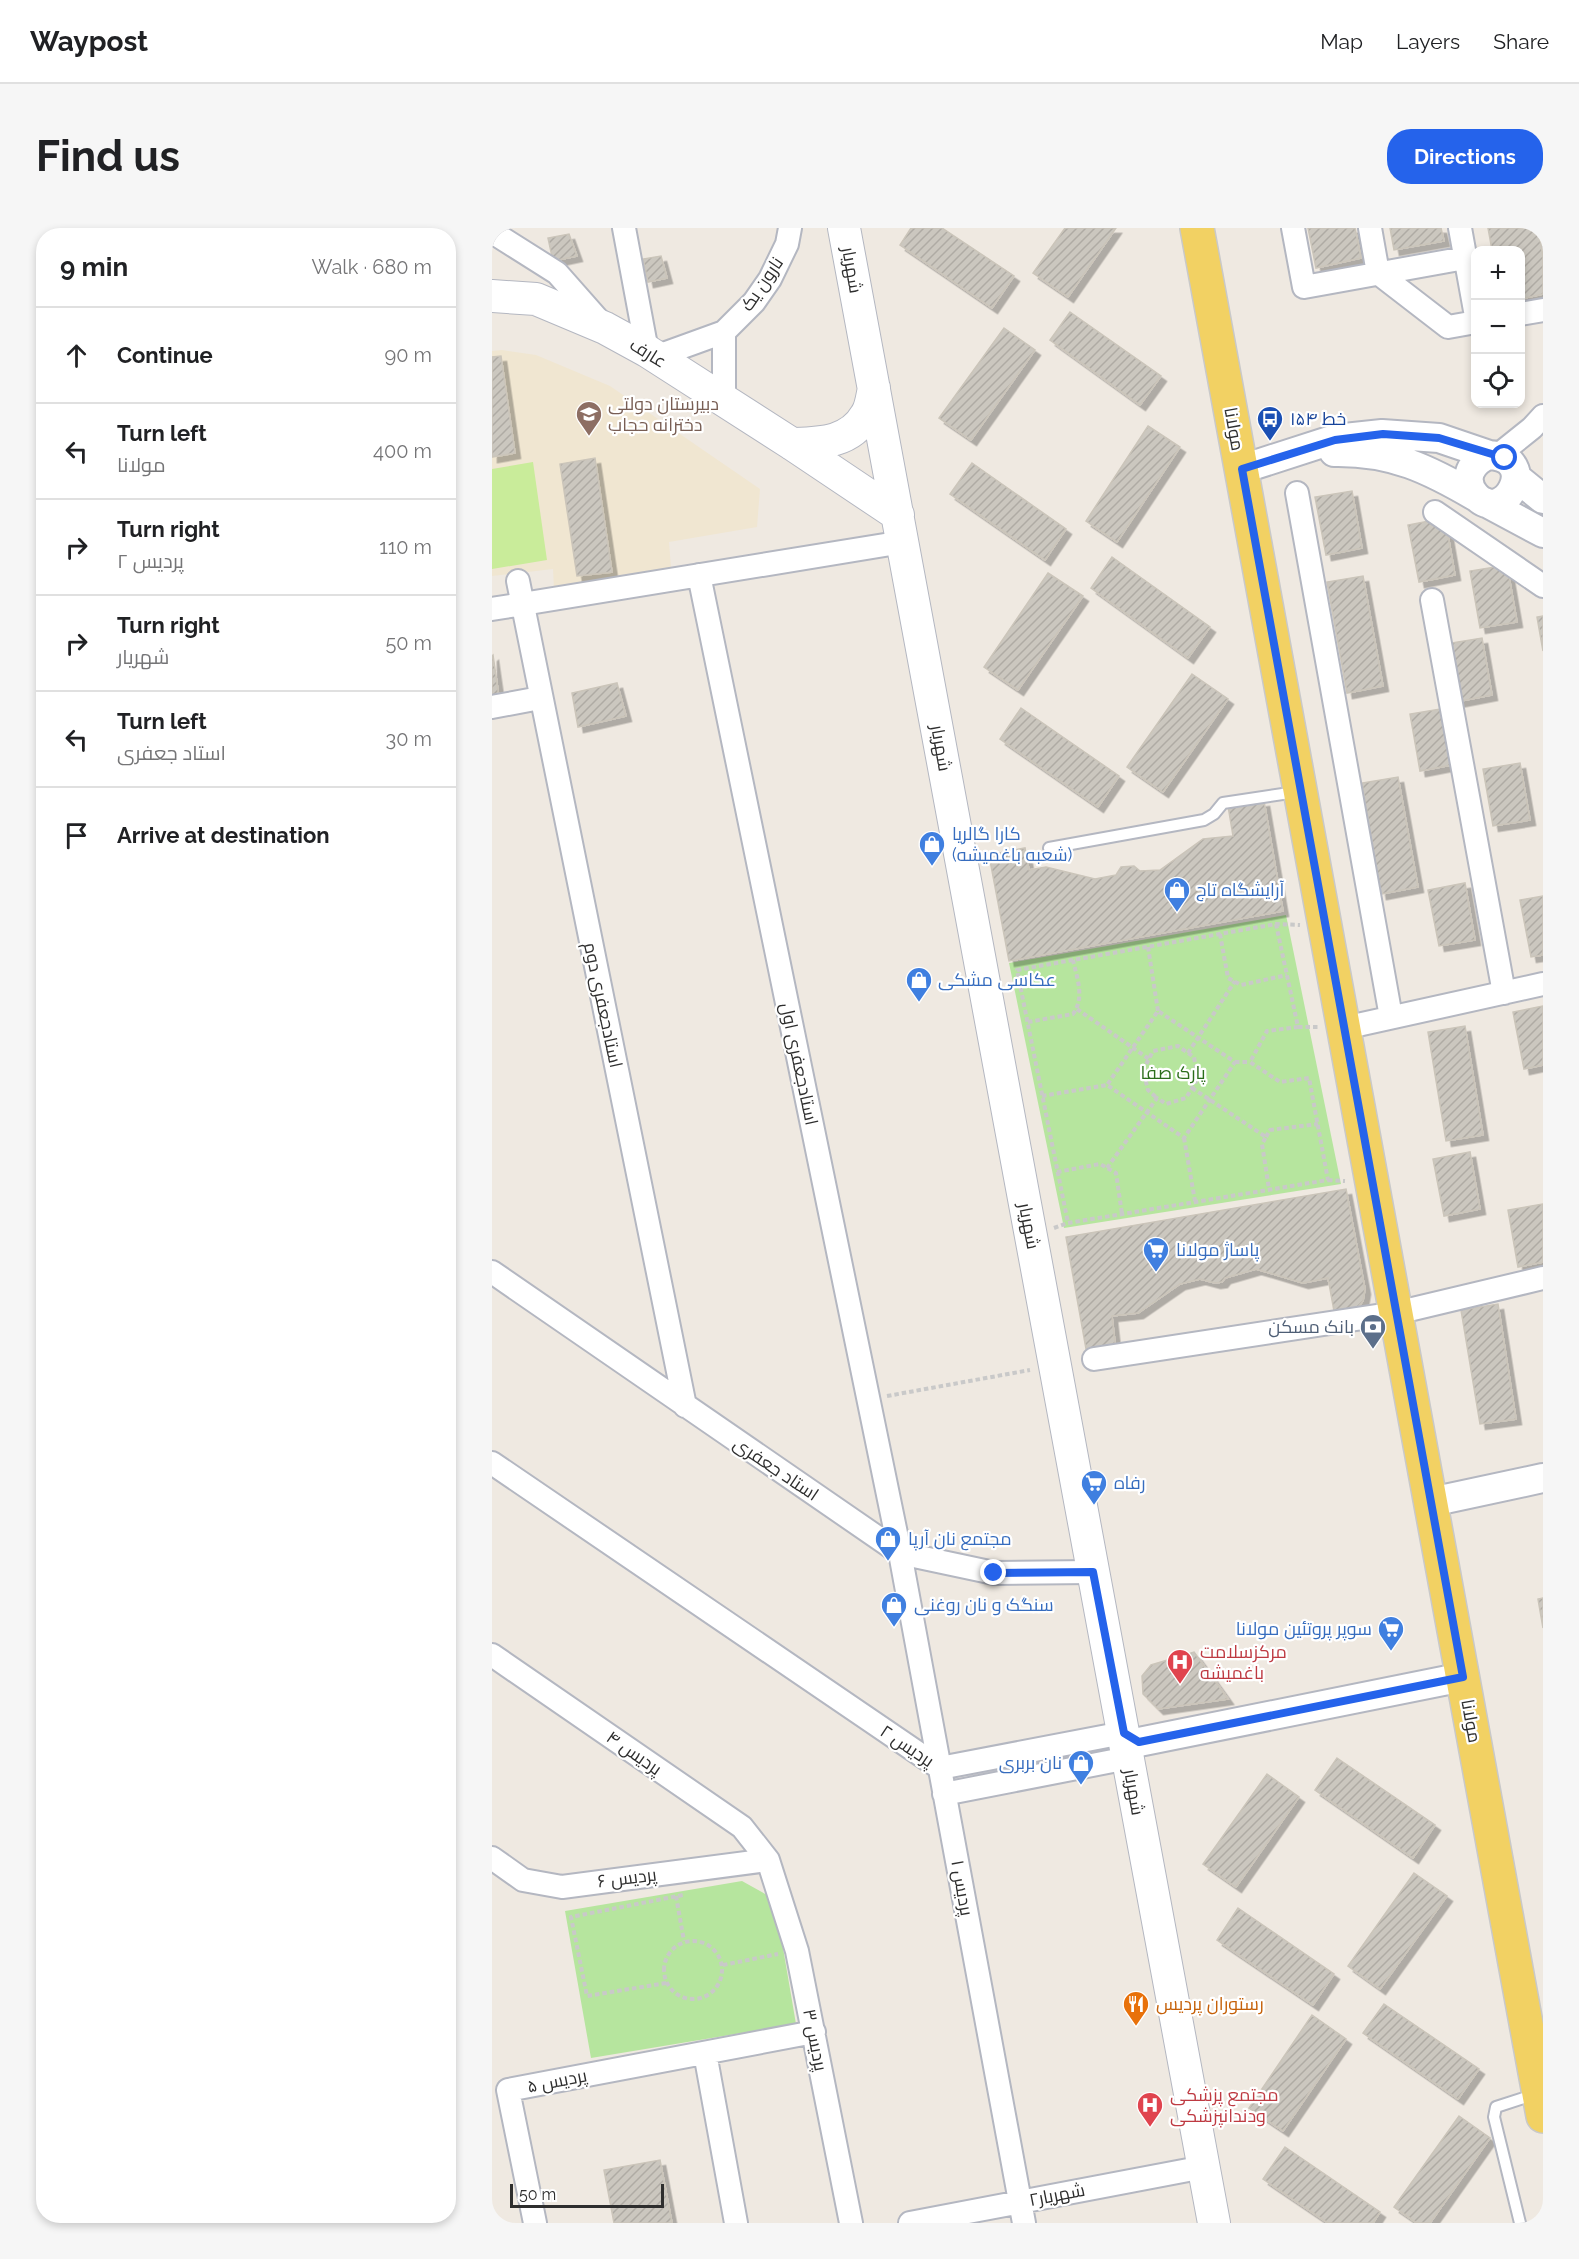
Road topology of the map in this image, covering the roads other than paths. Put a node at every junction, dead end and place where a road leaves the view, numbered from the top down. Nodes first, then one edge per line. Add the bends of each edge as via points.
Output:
1 (624, 228) edge
2 (790, 228) edge
3 (844, 228) edge
4 (1197, 228) edge
5 (1293, 228) edge
6 (1370, 228) edge
7 (1460, 228) edge
8 (492, 232) edge
9 (1465, 258) junction
10 (1378, 273) junction
11 (492, 296) edge
12 (1473, 300) edge
13 (1471, 323) edge
14 (605, 328) junction
15 (724, 332) junction
16 (651, 354) junction
17 (874, 388) junction
18 (724, 400) junction
19 (1538, 422) edge
20 (792, 444) junction
21 (1293, 453) junction
22 (1504, 465) junction
23 (1242, 469) junction
24 (1297, 493) dead end
25 (1543, 499) edge
26 (1481, 500) junction
27 (1435, 512) dead end
28 (900, 528) junction
29 (1543, 533) edge
30 (699, 575) junction
31 (518, 581) dead end
32 (1543, 586) edge
33 (1432, 600) dead end
34 (521, 604) junction
35 (492, 609) edge
36 (540, 698) junction
37 (492, 707) edge
38 (1300, 792) junction
39 (1049, 848) dead end
40 (1543, 984) edge
41 (1504, 993) junction
42 (1391, 1017) junction
43 (1344, 1028) junction
44 (492, 1272) edge
45 (1543, 1278) edge
46 (1396, 1313) junction
47 (1094, 1359) dead end
48 (685, 1406) junction
49 (492, 1463) edge
50 (1543, 1478) edge
51 (1431, 1502) junction
52 (900, 1553) junction
53 (1093, 1572) junction
54 (492, 1654) edge
55 (1463, 1677) junction
56 (1130, 1744) junction
57 (940, 1768) junction
58 (944, 1794) junction
59 (492, 1858) edge
60 (768, 1860) junction
61 (813, 2032) junction
62 (705, 2053) junction
63 (1541, 2105) edge
64 (1204, 2167) junction
65 (1022, 2213) edge
66 (535, 2223) edge
67 (736, 2223) edge
68 (852, 2223) edge
69 (910, 2223) edge
70 (1214, 2223) edge
71 (1520, 2223) edge

1 - 16 street
2 - 15 street, نارون یک via 787,244 770,279
3 - 17 main road, شهریار
4 - 23 main road, مولانا
5 - 10 street via 1304,286
6 - 10 street
7 - 9 street
8 - 14 street via 557,273
9 - 10 street
9 - 12 street
10 - 13 street via 1448,327
11 - 14 main road, عارف via 536,299
14 - 16 main road, عارف
15 - 16 street, نارون یک
15 - 18 street
16 - 18 main road, عارف
17 - 20 main road via 867,414 850,434 832,441
17 - 28 main road, شهریار
18 - 20 main road, عارف
19 - 22 street
20 - 28 main road, عارف
21 - 22 street via 1335,440 1383,434 1439,438
21 - 23 street
21 - 26 street via 1357,452 1408,462 1440,475
22 - 25 street
22 - 26 street via 1512,493 1492,503
22 - 26 street via 1482,458 1470,469 1469,485
23 - 38 main road, مولانا
24 - 42 street
26 - 29 street
27 - 32 street
28 - 30 street
28 - 53 main road, شهریار
30 - 34 street
30 - 52 street, استادجعفری اول
31 - 34 street, استادجعفری دوم
33 - 41 street
34 - 35 street
34 - 36 street, استادجعفری دوم
36 - 37 street
36 - 48 street, استادجعفری دوم
38 - 39 lane via 1223,803 1204,820
38 - 43 main road, مولانا
40 - 41 street
41 - 42 street
42 - 43 street
43 - 46 main road, مولانا
44 - 48 street, استاد جعفری
45 - 46 street
46 - 47 street
46 - 51 main road, مولانا
48 - 52 street, استاد جعفری
49 - 57 street, پردیس ۲
50 - 51 street
51 - 55 main road, مولانا
52 - 53 street, استاد جعفری via 994,1573
52 - 57 street, پردیس ۱
53 - 56 main road, شهریار
54 - 60 street, پردیس ۴ via 742,1827
55 - 56 street, پردیس ۲
55 - 63 main road, مولانا
56 - 57 street, پردیس ۲
56 - 58 street
56 - 64 main road, شهریار
57 - 58 street, پردیس ۱
58 - 65 street, پردیس ۱
59 - 60 street, پردیس ۶ via 523,1880 562,1887
60 - 61 street, پردیس ۳ via 783,1953
61 - 62 street, پردیس ۵
61 - 68 street, پردیس ۳
62 - 66 street, پردیس ۵ via 507,2090
62 - 67 street
63 - 71 lane via 1496,2107 1494,2117
64 - 65 street, شهریار۲
64 - 70 main road, شهریار
65 - 69 street, شهریار۲

